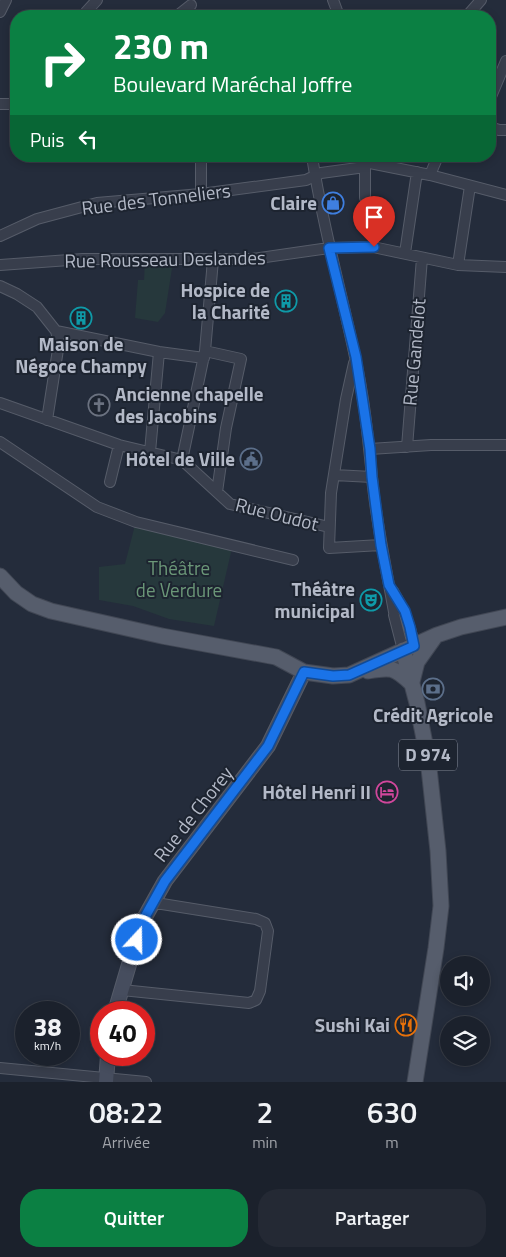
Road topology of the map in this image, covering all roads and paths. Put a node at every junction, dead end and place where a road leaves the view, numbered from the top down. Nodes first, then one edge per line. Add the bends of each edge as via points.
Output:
1 (6, 0) edge
2 (97, 0) edge
3 (481, 0) edge
4 (88, 10) edge
5 (472, 10) edge
6 (0, 12) edge
7 (506, 61) edge
8 (496, 85) edge
9 (200, 162) edge
10 (313, 162) edge
11 (364, 162) edge
12 (435, 162) edge
13 (418, 172) junction
14 (315, 175) junction
15 (430, 175) junction
16 (470, 186) junction
17 (201, 194) junction
18 (506, 195) edge
19 (365, 198) dead end
20 (0, 236) edge
21 (329, 248) junction
22 (405, 253) junction
23 (422, 258) junction
24 (213, 260) junction
25 (0, 265) edge
26 (458, 265) junction
27 (506, 267) edge
28 (0, 286) edge
29 (56, 331) junction
30 (158, 352) junction
31 (204, 354) junction
32 (356, 357) junction
33 (0, 403) edge
34 (47, 420) junction
35 (0, 442) edge
36 (119, 445) junction
37 (506, 445) edge
38 (407, 446) junction
39 (370, 449) junction
40 (150, 452) junction
41 (182, 460) junction
42 (334, 475) junction
43 (372, 477) junction
44 (110, 482) dead end
45 (217, 492) junction
46 (329, 527) junction
47 (381, 545) junction
48 (293, 560) dead end
49 (0, 576) edge
50 (389, 585) junction
51 (506, 617) edge
52 (437, 635) junction
53 (408, 648) junction
54 (417, 662) junction
55 (304, 672) junction
56 (349, 675) junction
57 (412, 683) junction
58 (153, 904) junction
59 (122, 990) junction
60 (118, 1001) edge
61 (107, 1066) edge
62 (0, 1068) edge
63 (106, 1080) edge
64 (146, 1082) edge
65 (415, 1082) edge

1 - 6 street
2 - 4 street
3 - 5 street
7 - 8 street
9 - 17 street
10 - 14 street
11 - 13 street, Rue des Tonneliers
11 - 14 street, Rue des Tonneliers
11 - 19 street
12 - 15 street
13 - 15 street, Rue des Tonneliers
13 - 22 street
14 - 17 street, Rue des Tonneliers via 306,180
14 - 21 street
15 - 16 street, Rue des Tonneliers
16 - 18 street, Rue des Tonneliers
16 - 26 street
17 - 20 street, Rue des Tonneliers via 97,203 38,220
21 - 22 street, Rue Rousseau Deslandes via 374,247
21 - 24 street, Rue Rousseau Deslandes via 252,259
21 - 32 street
22 - 23 street, Rue Rousseau Deslandes
23 - 26 street, Rue Rousseau Deslandes
23 - 38 street, Rue Gandelot
24 - 25 street, Rue Rousseau Deslandes via 83,259
24 - 31 street
26 - 27 street, Rue Rousseau Deslandes
28 - 29 street via 37,307
29 - 30 street
29 - 34 street via 59,343
30 - 31 street
30 - 40 street
31 - 41 street
31 - 45 street via 241,359 226,428
32 - 39 street
32 - 42 street
33 - 34 street
34 - 36 street
35 - 48 street via 96,508 136,522
36 - 40 street
36 - 44 street
37 - 38 street
38 - 39 street
39 - 43 street
40 - 41 street
41 - 45 street, Rue Oudot
42 - 43 street
42 - 46 street
43 - 47 street
45 - 46 street, Rue Oudot via 230,504
46 - 47 street via 329,548
47 - 50 street
49 - 55 main road via 16,594 51,611 276,657
50 - 53 street via 394,613
50 - 53 street via 405,611 410,627
51 - 52 main road
52 - 53 main road
52 - 54 main road
53 - 54 main road
53 - 56 main road
53 - 57 main road, D 974
54 - 57 main road
55 - 56 main road
55 - 58 street, Rue de Chorey via 268,746 165,881
56 - 57 main road via 394,670
57 - 65 main road, D 974 via 428,759 441,906
58 - 59 street, Rue de Chorey via 141,924
58 - 59 street via 265,923 268,932 260,991 256,1000 249,1003
59 - 60 street, Rue de Chorey
61 - 63 street
62 - 63 street
63 - 64 street

